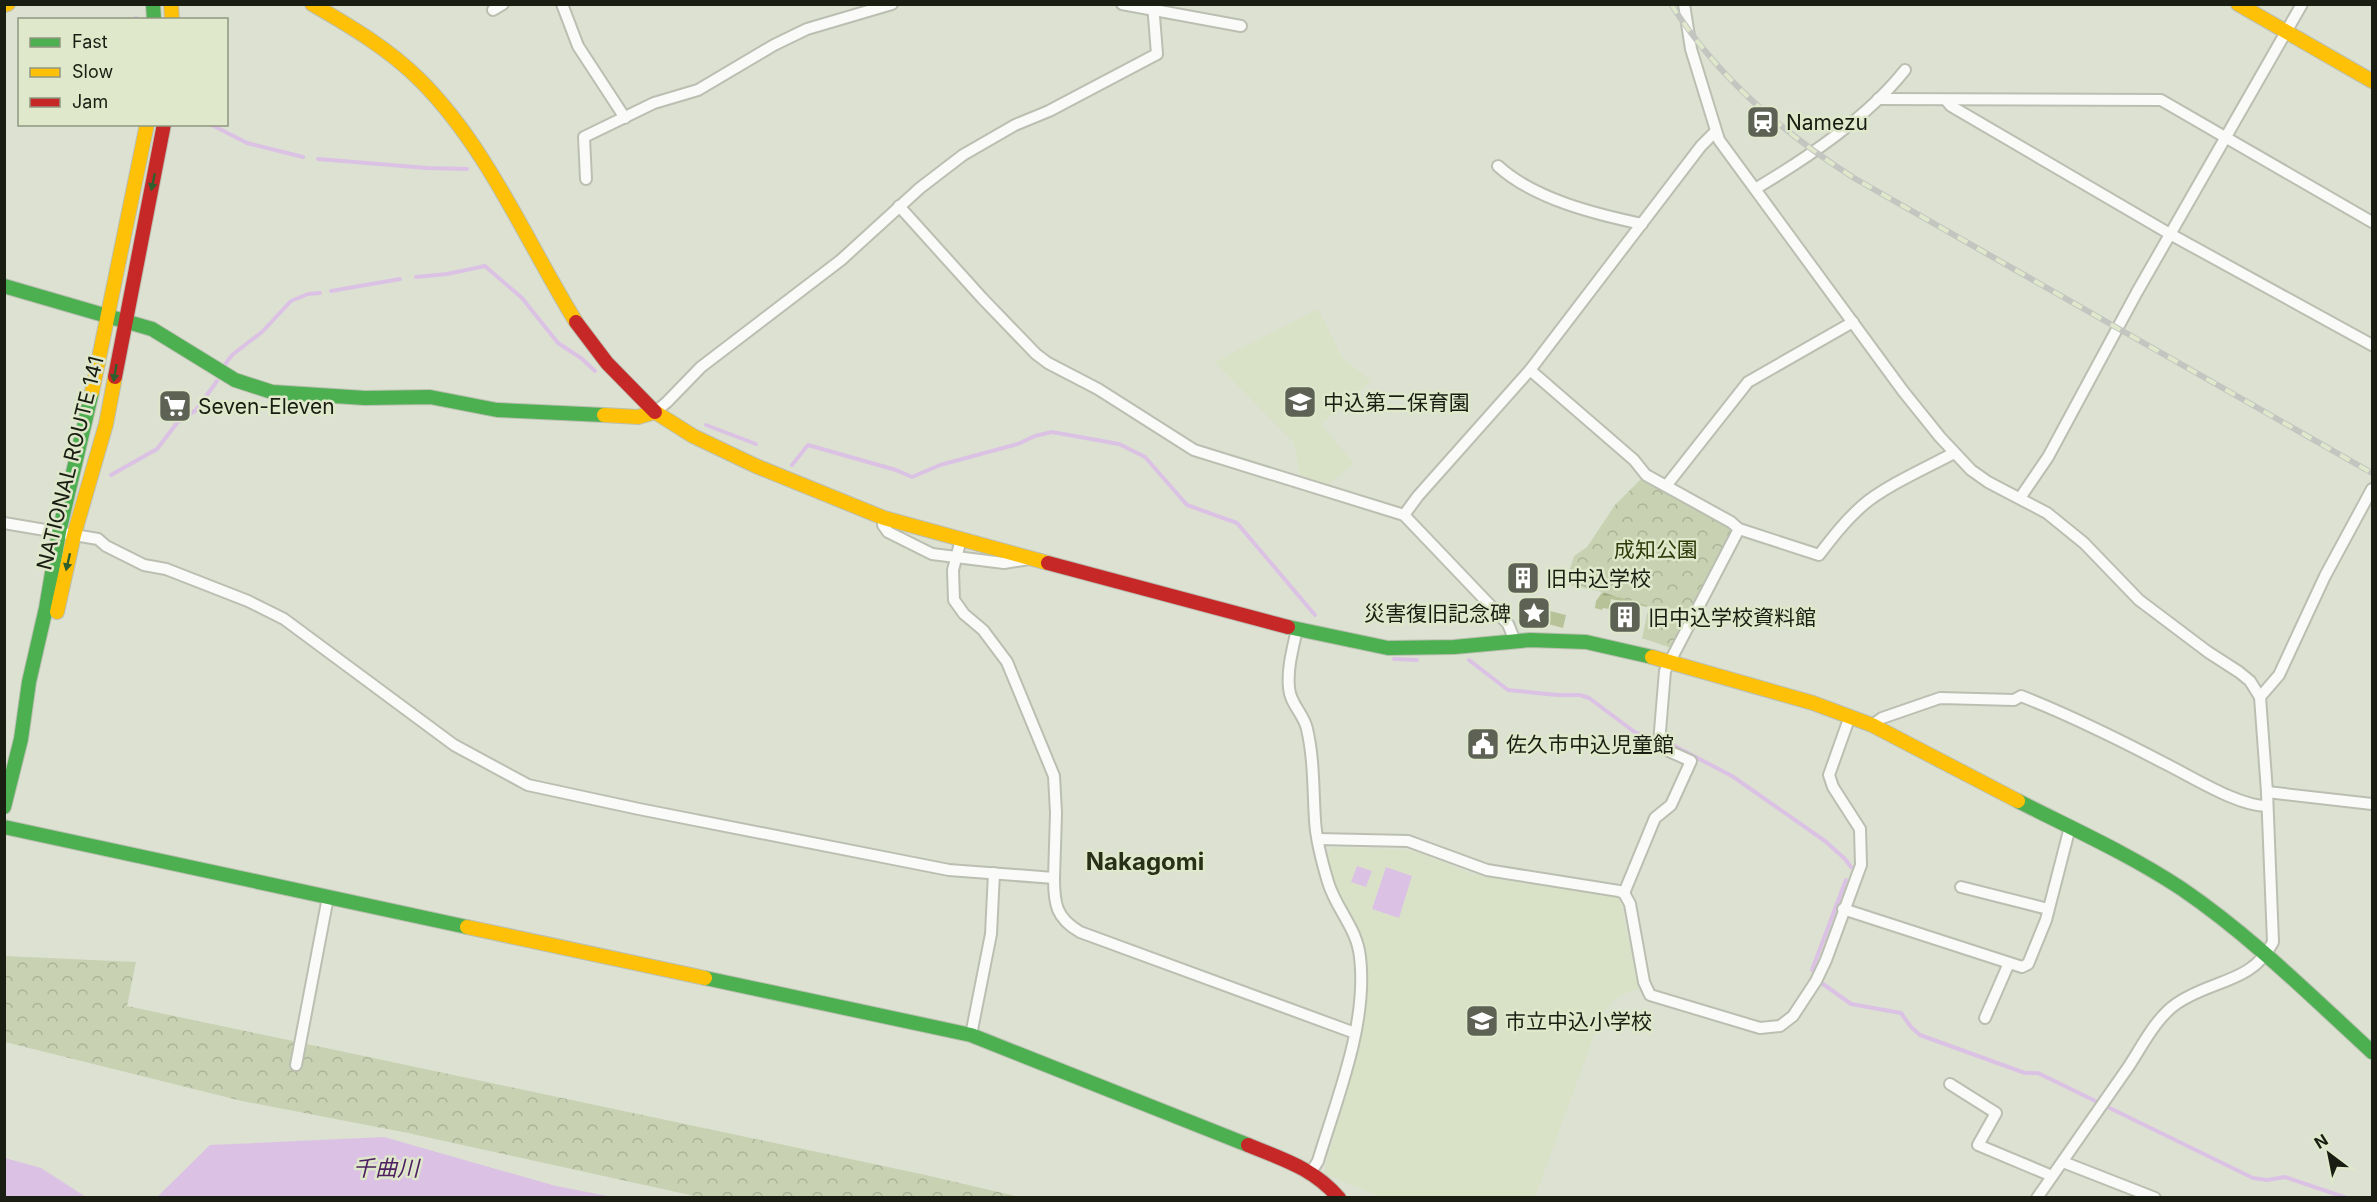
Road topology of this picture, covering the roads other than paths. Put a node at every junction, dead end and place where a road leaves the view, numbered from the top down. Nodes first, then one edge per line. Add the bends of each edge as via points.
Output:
1 (312, 4) edge
2 (562, 4) edge
3 (892, 4) edge
4 (1122, 4) edge
5 (1684, 4) edge
6 (2238, 4) edge
7 (2302, 4) edge
8 (1154, 8) edge
9 (1241, 26) dead end
10 (2286, 32) junction
11 (1905, 70) dead end
12 (2373, 81) edge
13 (1878, 99) junction
14 (1946, 100) junction
15 (625, 118) junction
16 (147, 126) edge
17 (164, 126) edge
18 (1714, 132) junction
19 (2225, 138) junction
20 (1498, 166) dead end
21 (586, 179) dead end
22 (1755, 189) junction
23 (899, 206) junction
24 (2373, 222) edge
25 (1642, 224) junction
26 (2170, 234) junction
27 (4, 286) edge
28 (107, 314) junction
29 (124, 320) junction
30 (1853, 322) junction
31 (2373, 345) edge
32 (1530, 370) junction
33 (655, 412) junction
34 (1954, 453) junction
35 (1666, 486) junction
36 (2373, 489) edge
37 (2020, 498) junction
38 (1404, 515) junction
39 (884, 518) junction
40 (4, 523) edge
41 (1739, 529) junction
42 (59, 532) junction
43 (74, 535) junction
44 (961, 539) junction
45 (1032, 558) junction
46 (955, 559) junction
47 (1297, 629) junction
48 (1515, 641) junction
49 (1670, 660) junction
50 (2260, 697) junction
51 (1850, 716) junction
52 (1872, 725) junction
53 (21, 739) junction
54 (2267, 792) junction
55 (2373, 804) edge
56 (2267, 806) junction
57 (4, 807) edge
58 (4, 827) edge
59 (2070, 827) junction
60 (1318, 839) junction
61 (994, 873) junction
62 (1054, 878) junction
63 (1961, 887) dead end
64 (1624, 893) junction
65 (328, 897) junction
66 (1843, 909) junction
67 (2048, 909) junction
68 (2267, 954) junction
69 (2009, 963) junction
70 (1985, 1018) dead end
71 (1355, 1033) junction
72 (971, 1035) junction
73 (2373, 1053) edge
74 (296, 1065) dead end
75 (1950, 1084) dead end
76 (2063, 1162) junction
77 (1311, 1172) junction
78 (2052, 1176) junction
79 (1339, 1197) edge
80 (2037, 1197) edge
81 (2155, 1197) edge

1 - 33 main road via 382,47 433,94 488,172 586,336
2 - 15 street via 578,46
3 - 15 street via 807,29 698,90 654,103
4 - 8 street
5 - 18 street via 1691,49
6 - 10 main road
7 - 10 street
8 - 9 street
8 - 23 street via 1156,54 963,155
10 - 12 main road
10 - 19 street
11 - 13 street
13 - 14 street
13 - 22 street via 1814,153
14 - 19 street via 2161,100
14 - 26 street
15 - 21 street via 584,137
16 - 28 main road, NATIONAL ROUTE 141
17 -> 29 main road, NATIONAL ROUTE 141
18 - 22 street
18 - 25 street
19 - 24 street
19 - 26 street
20 - 25 street via 1509,176 1577,208
22 - 30 street
23 - 33 street via 841,260 701,367
23 - 38 street via 982,298 1048,363 1098,389 1194,450
25 - 32 street
26 - 31 street
26 - 37 street via 2048,457
27 - 28 main road
28 - 29 main road
28 - 42 main road, NATIONAL ROUTE 141
29 - 33 main road via 152,329 235,380 272,392 365,398 430,397 497,410 638,417
29 -> 43 main road, NATIONAL ROUTE 141 via 106,424
30 - 34 street
30 - 35 street via 1748,382
32 - 35 street via 1634,460 1646,475
32 - 38 street
33 - 39 main road via 693,436 756,466
34 - 37 street via 1988,482
34 - 41 street via 1874,496 1819,555
35 - 41 street
36 - 50 street via 2325,576 2279,675
37 - 50 street via 2047,513 2084,543 2139,600 2239,672
38 - 48 street via 1508,624
39 - 44 main road
39 - 46 street via 888,532 932,554
40 - 42 street
41 - 49 street
42 - 43 street
42 - 53 main road, NATIONAL ROUTE 141
43 -> 53 main road, NATIONAL ROUTE 141 via 42,682
43 - 61 street via 98,539 144,565 166,569 284,619 454,745 528,785 949,870
44 - 45 main road
44 - 46 street
45 - 46 street via 1004,563
45 - 47 main road
46 - 62 street via 954,600 1007,662 1054,776
47 - 48 main road via 1388,648
47 - 60 street via 1288,687 1307,728
48 - 49 main road via 1586,642
49 - 51 main road
49 - 64 street via 1665,671 1659,744 1691,762 1671,805 1654,818
50 - 54 street
51 - 52 main road
51 - 66 street via 1829,775 1861,836 1861,865
52 - 56 street via 1940,698 2014,700 2020,696 2084,722 2231,797
52 - 59 main road
53 - 57 main road, NATIONAL ROUTE 141
54 - 55 street
54 - 56 street
56 - 68 street via 2274,931
58 - 65 main road
59 - 67 street
59 - 68 main road via 2186,890
60 - 64 street via 1408,841 1487,870
60 - 71 street via 1329,886 1354,931 1360,954 1361,1000
61 - 62 street
61 - 72 street via 991,934
62 - 71 street via 1057,909 1065,922 1080,932
63 - 67 street
64 - 66 street via 1630,904 1644,982 1650,995 1760,1029 1780,1026 1793,1016 1826,960
65 - 72 main road
65 - 74 street
66 - 69 street
67 - 69 street via 2028,964 2022,967
68 - 73 main road
68 - 76 street via 2246,971 2175,1004
69 - 70 street
71 - 77 street via 1318,1161
72 - 77 main road
75 - 78 street via 1996,1113 1978,1145
76 - 78 street
76 - 81 street
77 - 79 main road
78 - 80 street

